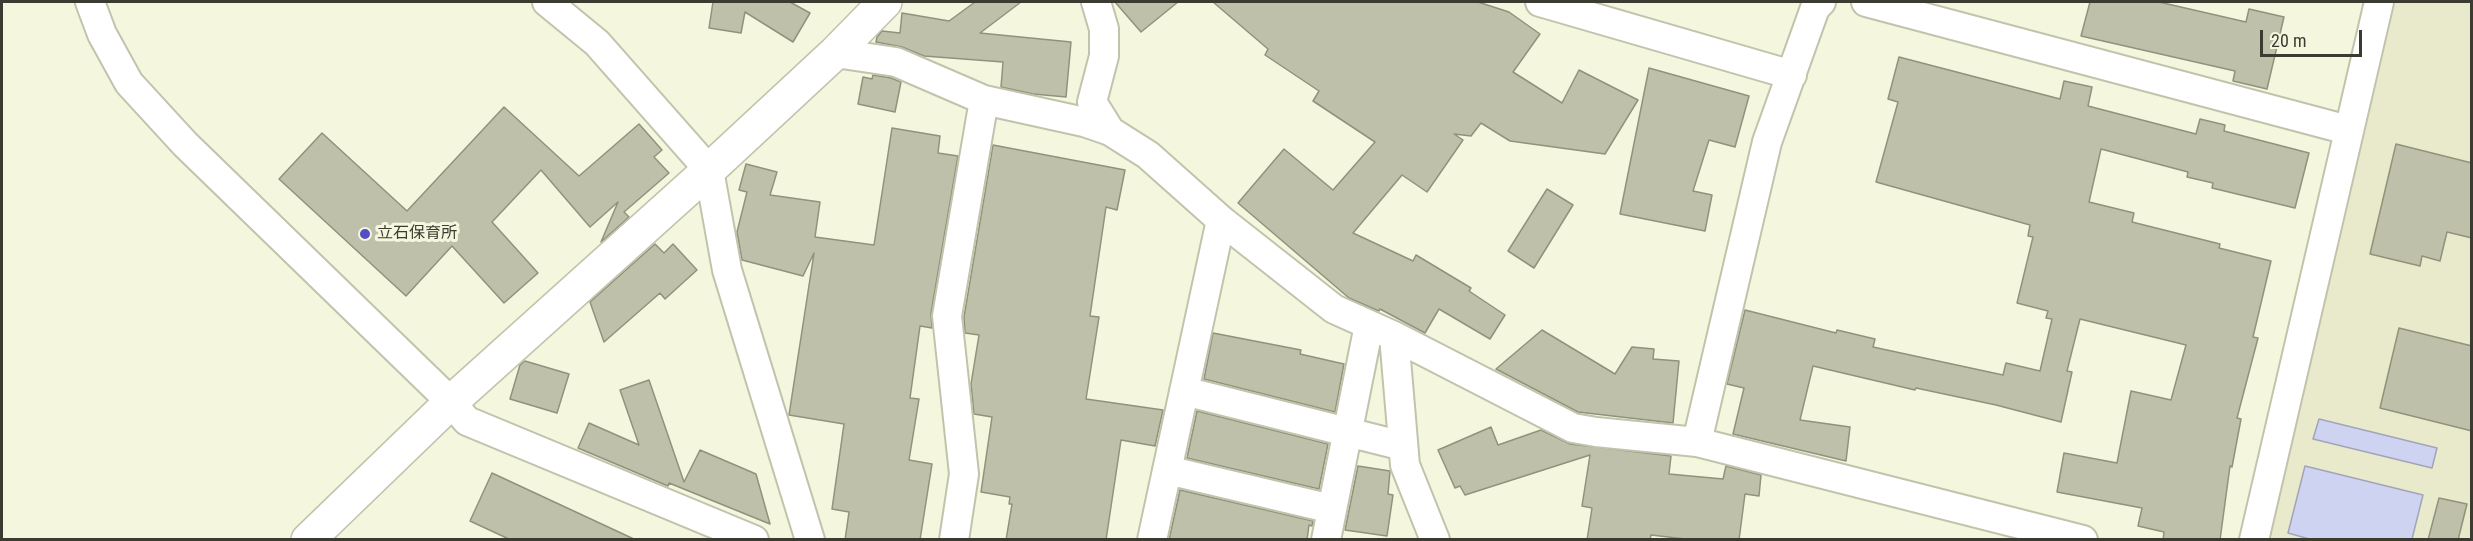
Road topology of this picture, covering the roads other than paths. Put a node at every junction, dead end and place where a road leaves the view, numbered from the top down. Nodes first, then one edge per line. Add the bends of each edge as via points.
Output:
1 (90, 2) edge
2 (548, 2) edge
3 (885, 2) edge
4 (1096, 2) edge
5 (1540, 2) edge
6 (1821, 2) edge
7 (1866, 2) edge
8 (2379, 2) edge
9 (835, 53) junction
10 (1792, 75) junction
11 (984, 100) junction
12 (1110, 130) junction
13 (2348, 130) junction
14 (709, 170) junction
15 (1221, 220) junction
16 (1382, 331) junction
17 (1184, 391) junction
18 (451, 402) junction
19 (1347, 432) junction
20 (1697, 442) junction
21 (1403, 446) junction
22 (1167, 470) junction
23 (1332, 509) junction
24 (308, 540) edge
25 (754, 540) edge
26 (810, 540) edge
27 (954, 540) edge
28 (1152, 540) edge
29 (1326, 540) edge
30 (1435, 540) edge
31 (2083, 540) edge
32 (2254, 540) edge

1 - 18 street via 102,34 129,83 185,144
2 - 14 street via 597,43
3 - 9 street
4 - 12 street via 1104,29 1104,56 1092,102
5 - 10 street
6 - 10 street via 1815,8
7 - 13 street
8 - 13 street
9 - 11 street via 896,62
9 - 14 street
10 - 20 street via 1767,142
11 - 12 street
11 - 27 street via 947,316 964,474
12 - 15 street via 1148,155
13 - 32 street
14 - 18 street
14 - 26 street via 727,270
15 - 16 street via 1334,309
15 - 17 street
16 - 19 street
16 - 20 street via 1573,428
16 - 21 street
17 - 19 street
17 - 22 street
18 - 24 street
18 - 25 street via 467,421
19 - 21 street
19 - 23 street
20 - 31 street
21 - 30 street via 1405,465
22 - 23 street
22 - 28 street
23 - 29 street

